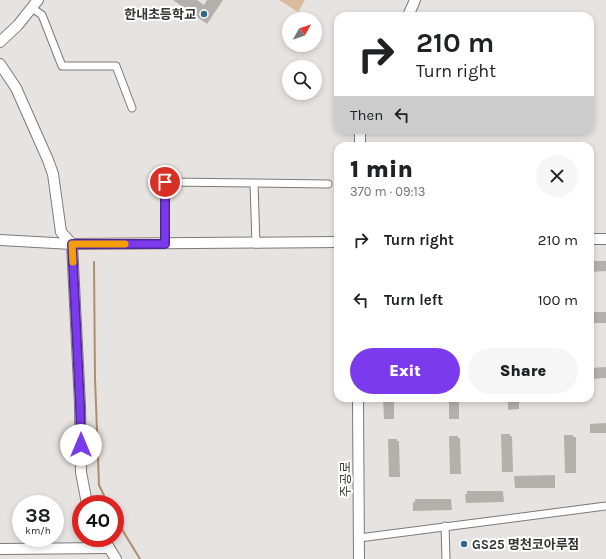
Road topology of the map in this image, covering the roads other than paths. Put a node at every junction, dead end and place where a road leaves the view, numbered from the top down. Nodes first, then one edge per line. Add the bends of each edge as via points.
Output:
1 (415, 0) edge
2 (35, 4) edge
3 (410, 12) edge
4 (0, 42) edge
5 (0, 64) edge
6 (132, 108) dead end
7 (254, 184) junction
8 (328, 184) dead end
9 (606, 239) edge
10 (0, 240) edge
11 (594, 240) edge
12 (334, 242) edge
13 (72, 244) junction
14 (165, 244) junction
15 (256, 244) junction
16 (358, 402) edge
17 (85, 495) edge
18 (606, 506) edge
19 (445, 526) junction
20 (359, 538) junction
21 (109, 548) joint
22 (0, 549) edge
23 (116, 559) edge
24 (359, 559) edge
25 (446, 559) edge

1 - 3 street
2 - 4 street
2 - 6 street via 42,15 62,66 116,66
5 - 13 street via 16,88 48,160 53,174 61,232
7 - 8 street
7 - 14 street via 165,182
7 - 15 street
9 - 11 street
10 - 13 street
12 - 15 street
13 - 14 street
13 - 17 street via 81,472
14 - 15 street
16 - 20 street, 주공로
18 - 19 street
19 - 20 street
19 - 25 street
20 - 24 street, 주공로
21 - 22 street
21 - 23 street

